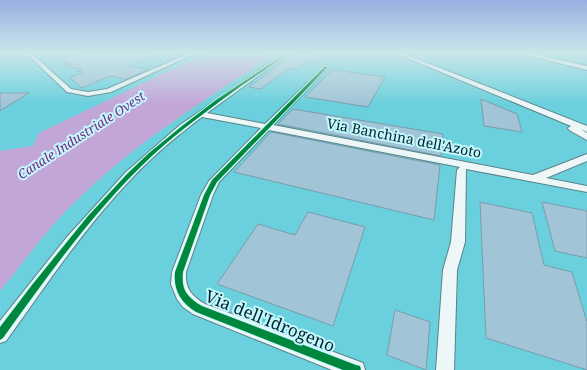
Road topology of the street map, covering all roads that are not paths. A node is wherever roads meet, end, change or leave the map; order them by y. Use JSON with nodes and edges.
{"nodes":[{"id":1,"x":48,"y":70,"type":"edge"},
{"id":2,"x":154,"y":70,"type":"edge"},
{"id":3,"x":262,"y":70,"type":"edge"},
{"id":4,"x":323,"y":70,"type":"edge"},
{"id":5,"x":437,"y":70,"type":"edge"},
{"id":6,"x":439,"y":70,"type":"edge"},
{"id":7,"x":440,"y":70,"type":"edge"},
{"id":8,"x":446,"y":73,"type":"junction"},
{"id":9,"x":201,"y":114,"type":"junction"},
{"id":10,"x":558,"y":118,"type":"junction"},
{"id":11,"x":267,"y":126,"type":"junction"},
{"id":12,"x":587,"y":129,"type":"edge"},
{"id":13,"x":587,"y":137,"type":"edge"},
{"id":14,"x":587,"y":157,"type":"edge"},
{"id":15,"x":462,"y":170,"type":"dead end"},
{"id":16,"x":536,"y":178,"type":"junction"},
{"id":17,"x":587,"y":189,"type":"edge"},
{"id":18,"x":0,"y":335,"type":"edge"},
{"id":19,"x":356,"y":370,"type":"edge"},
{"id":20,"x":445,"y":370,"type":"edge"}],
"edges":[{"from":1,"to":2,"type":"street"},
{"from":3,"to":9,"type":"street"},
{"from":4,"to":11,"type":"street","name":"Via dell'Idrogeno"},
{"from":5,"to":8,"type":"street"},
{"from":6,"to":8,"type":"street"},
{"from":7,"to":8,"type":"street"},
{"from":8,"to":10,"type":"street"},
{"from":9,"to":11,"type":"street","name":"Via Banchina dell'Azoto"},
{"from":9,"to":18,"type":"street"},
{"from":10,"to":12,"type":"street"},
{"from":10,"to":13,"type":"street"},
{"from":11,"to":16,"type":"street","name":"Via Banchina dell'Azoto"},
{"from":11,"to":19,"type":"street","name":"Via dell'Idrogeno"},
{"from":14,"to":16,"type":"street"},
{"from":15,"to":20,"type":"street"},
{"from":16,"to":17,"type":"street","name":"Via Banchina dell'Azoto"}]}
